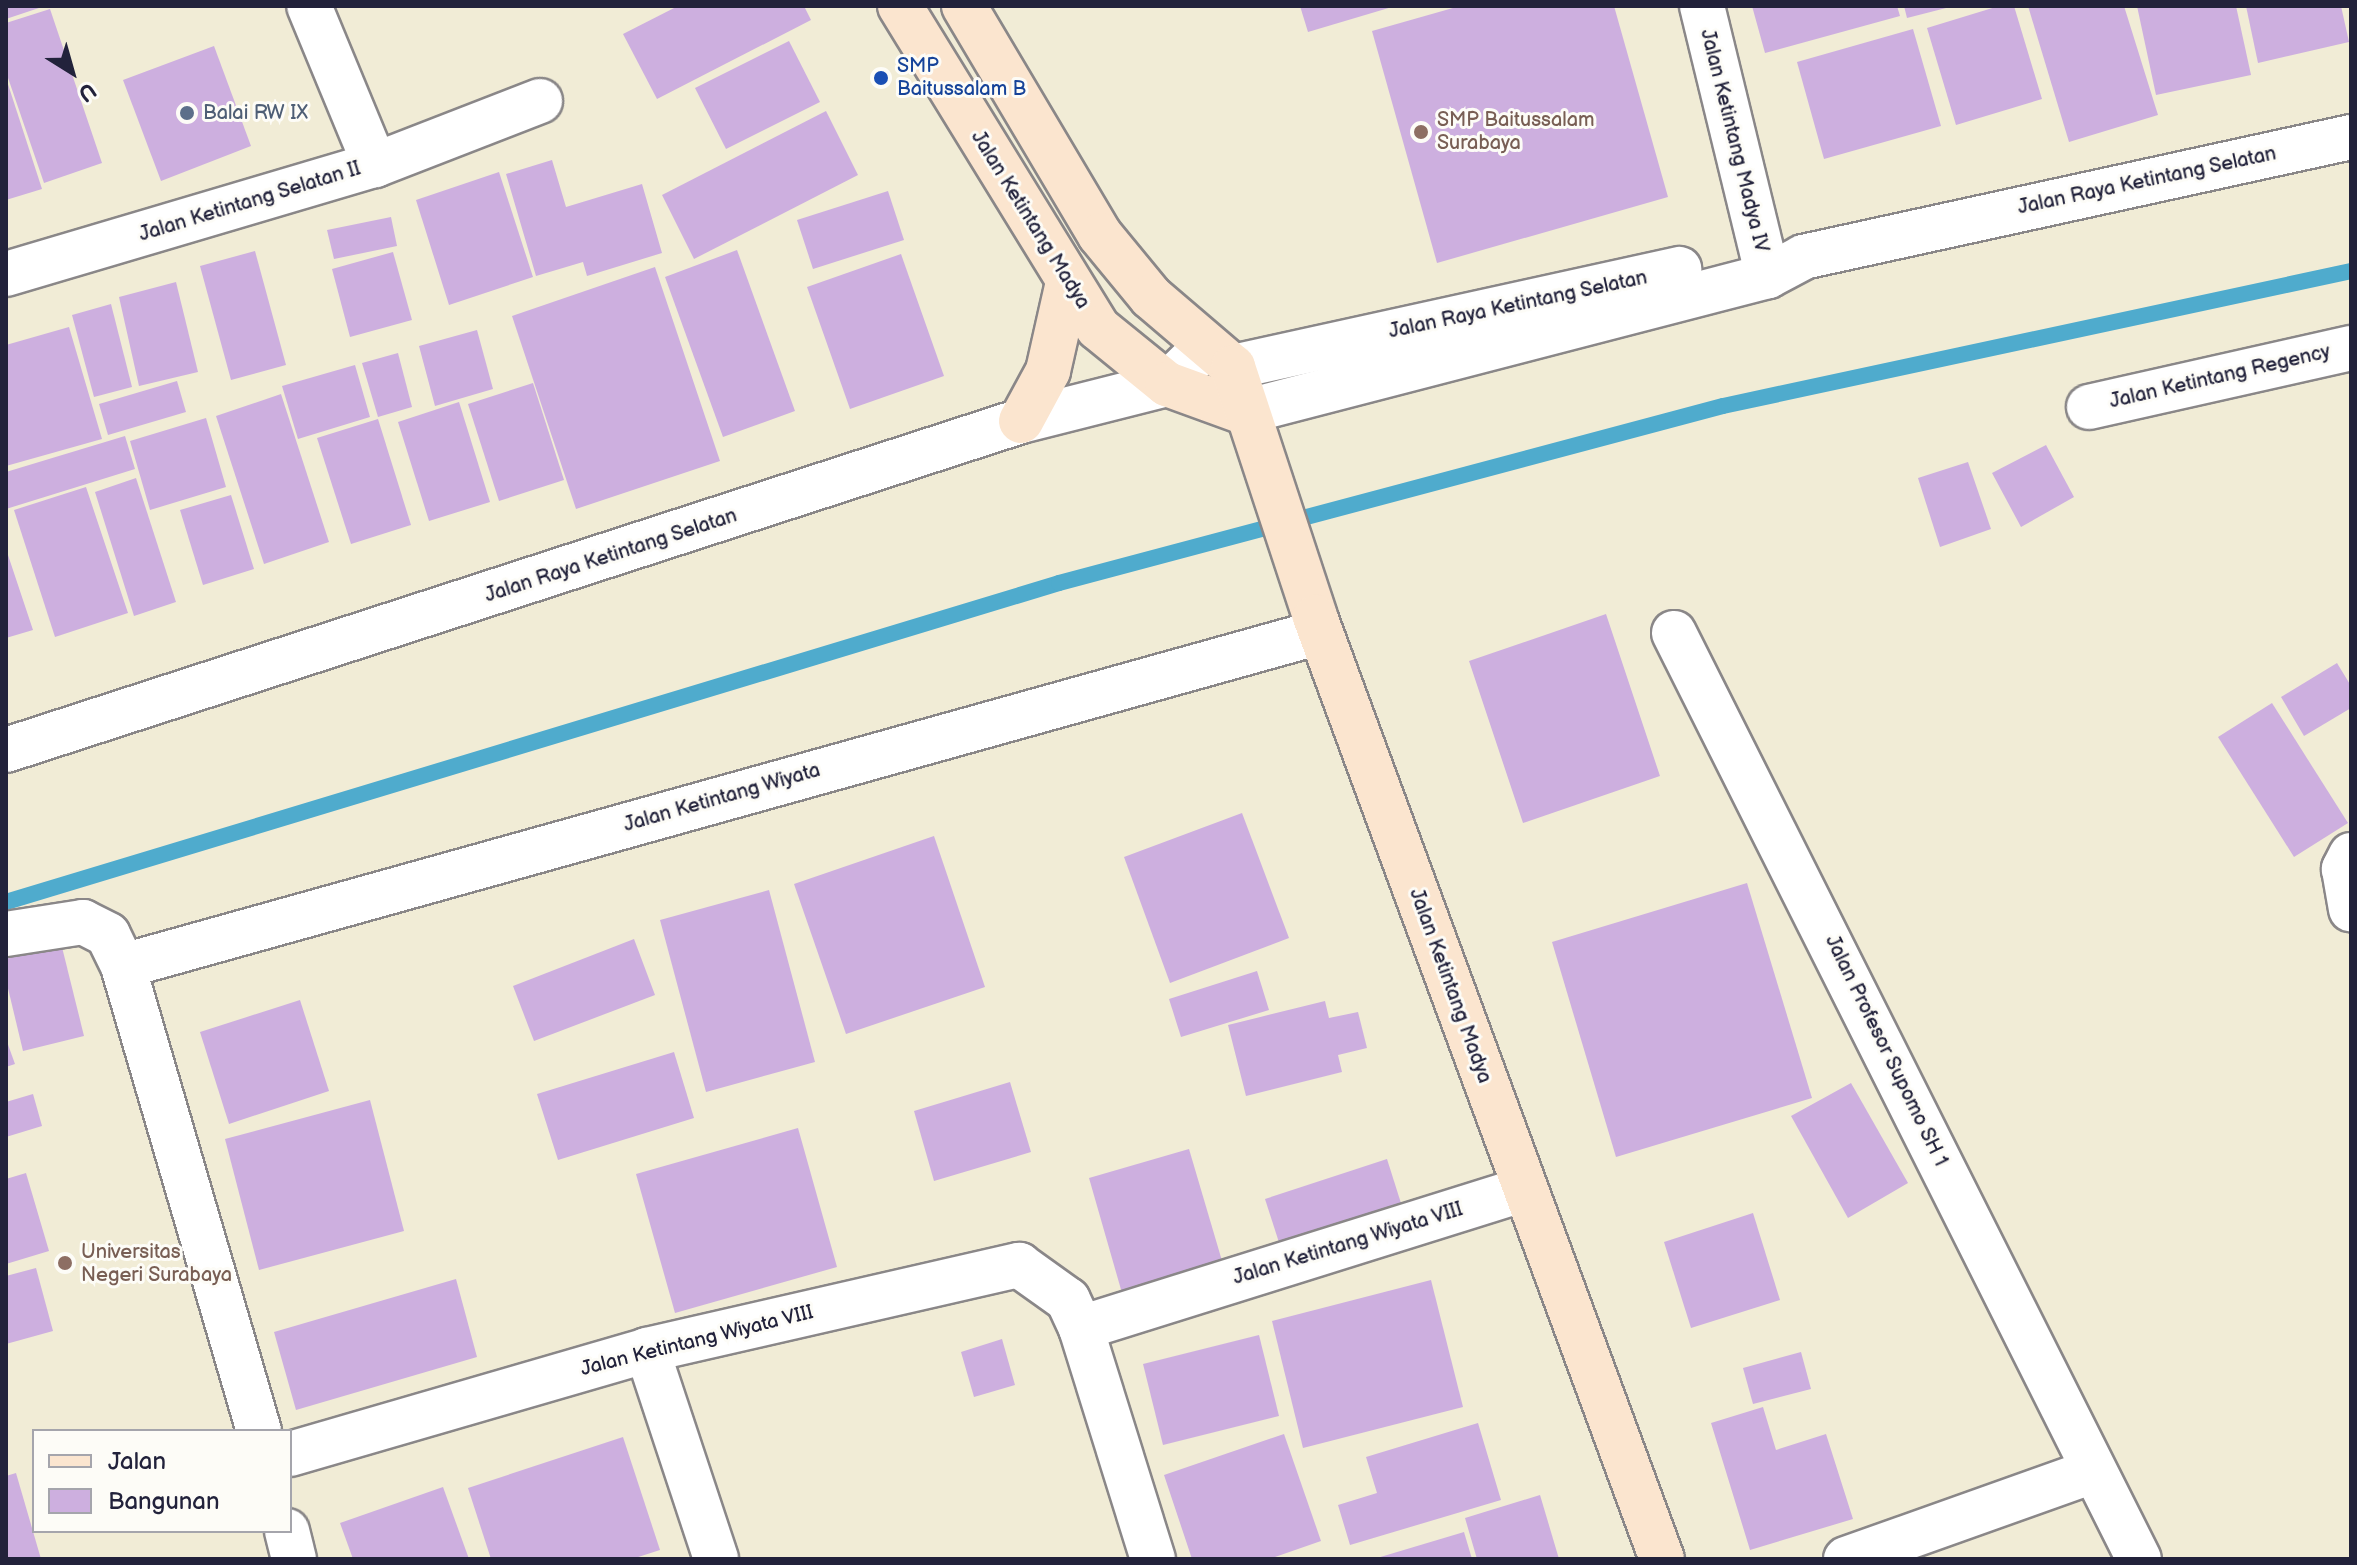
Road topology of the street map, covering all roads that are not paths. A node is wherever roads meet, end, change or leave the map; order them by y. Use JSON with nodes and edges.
{"nodes":[{"id":1,"x":309,"y":6,"type":"edge"},
{"id":2,"x":900,"y":6,"type":"edge"},
{"id":3,"x":964,"y":6,"type":"edge"},
{"id":4,"x":1702,"y":6,"type":"edge"},
{"id":5,"x":540,"y":101,"type":"dead end"},
{"id":6,"x":2351,"y":137,"type":"edge"},
{"id":7,"x":375,"y":165,"type":"junction"},
{"id":8,"x":1777,"y":261,"type":"junction"},
{"id":9,"x":6,"y":274,"type":"edge"},
{"id":10,"x":1067,"y":287,"type":"junction"},
{"id":11,"x":2351,"y":348,"type":"edge"},
{"id":12,"x":1219,"y":357,"type":"junction"},
{"id":13,"x":1167,"y":384,"type":"junction"},
{"id":14,"x":2089,"y":407,"type":"dead end"},
{"id":15,"x":1244,"y":412,"type":"junction"},
{"id":16,"x":1021,"y":421,"type":"junction"},
{"id":17,"x":1318,"y":624,"type":"junction"},
{"id":18,"x":1674,"y":633,"type":"dead end"},
{"id":19,"x":6,"y":750,"type":"edge"},
{"id":20,"x":2351,"y":855,"type":"edge"},
{"id":21,"x":2351,"y":909,"type":"edge"},
{"id":22,"x":6,"y":934,"type":"edge"},
{"id":23,"x":123,"y":966,"type":"junction"},
{"id":24,"x":1524,"y":1189,"type":"junction"},
{"id":25,"x":1081,"y":1328,"type":"junction"},
{"id":26,"x":647,"y":1350,"type":"junction"},
{"id":27,"x":258,"y":1429,"type":"edge"},
{"id":28,"x":292,"y":1453,"type":"edge"},
{"id":29,"x":2093,"y":1471,"type":"junction"},
{"id":30,"x":288,"y":1533,"type":"edge"},
{"id":31,"x":294,"y":1559,"type":"edge"},
{"id":32,"x":716,"y":1559,"type":"edge"},
{"id":33,"x":1153,"y":1559,"type":"edge"},
{"id":34,"x":1662,"y":1559,"type":"edge"},
{"id":35,"x":1846,"y":1559,"type":"edge"},
{"id":36,"x":2139,"y":1559,"type":"edge"}],
"edges":[{"from":1,"to":7,"type":"street","name":"Jalan Ketintang Selatan II"},
{"from":2,"to":10,"type":"street","name":"Jalan Ketintang Madya"},
{"from":3,"to":12,"type":"street"},
{"from":4,"to":8,"type":"street","name":"Jalan Ketintang Madya IV"},
{"from":5,"to":7,"type":"street"},
{"from":6,"to":8,"type":"street","name":"Jalan Raya Ketintang Selatan"},
{"from":7,"to":9,"type":"street","name":"Jalan Ketintang Selatan II"},
{"from":8,"to":12,"type":"street","name":"Jalan Raya Ketintang Selatan"},
{"from":8,"to":15,"type":"street","name":"Jalan Raya Ketintang Selatan"},
{"from":10,"to":13,"type":"street","name":"Jalan Ketintang Madya"},
{"from":10,"to":16,"type":"street"},
{"from":11,"to":14,"type":"street","name":"Jalan Ketintang Regency"},
{"from":12,"to":13,"type":"street"},
{"from":12,"to":15,"type":"street","name":"Jalan Ketintang Madya"},
{"from":13,"to":15,"type":"street","name":"Jalan Ketintang Madya"},
{"from":13,"to":16,"type":"street","name":"Jalan Raya Ketintang Selatan"},
{"from":15,"to":17,"type":"street","name":"Jalan Ketintang Madya"},
{"from":16,"to":19,"type":"street","name":"Jalan Raya Ketintang Selatan"},
{"from":17,"to":23,"type":"street","name":"Jalan Ketintang Wiyata"},
{"from":17,"to":24,"type":"street","name":"Jalan Ketintang Madya"},
{"from":18,"to":29,"type":"street","name":"Jalan Profesor Supomo SH 1"},
{"from":20,"to":21,"type":"street"},
{"from":22,"to":23,"type":"street"},
{"from":23,"to":27,"type":"street"},
{"from":24,"to":25,"type":"street","name":"Jalan Ketintang Wiyata VIII"},
{"from":24,"to":34,"type":"street","name":"Jalan Ketintang Madya"},
{"from":25,"to":26,"type":"street","name":"Jalan Ketintang Wiyata VIII"},
{"from":25,"to":33,"type":"street","name":"Jalan Ketintang Wiyata VIII"},
{"from":26,"to":28,"type":"street","name":"Jalan Ketintang Wiyata VIII"},
{"from":26,"to":32,"type":"street"},
{"from":29,"to":35,"type":"street"},
{"from":29,"to":36,"type":"street","name":"Jalan Profesor Supomo SH 1"},
{"from":30,"to":31,"type":"street"}]}
